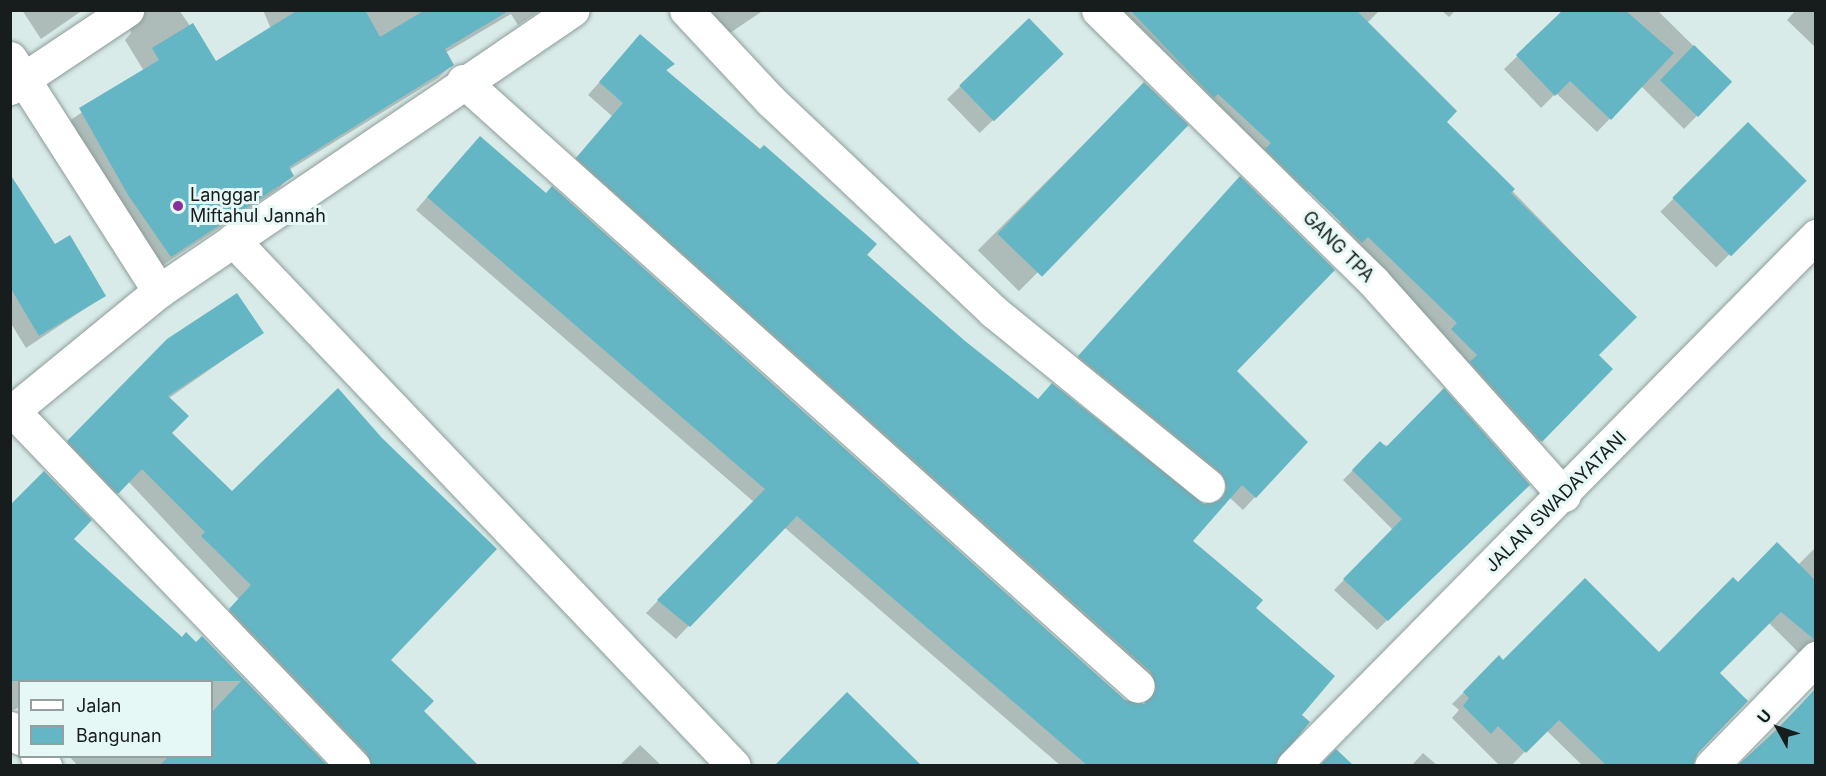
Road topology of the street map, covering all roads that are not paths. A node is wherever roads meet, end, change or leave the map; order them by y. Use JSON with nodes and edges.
{"nodes":[{"id":1,"x":127,"y":10,"type":"edge"},
{"id":2,"x":572,"y":10,"type":"edge"},
{"id":3,"x":686,"y":10,"type":"edge"},
{"id":4,"x":1098,"y":10,"type":"edge"},
{"id":5,"x":15,"y":75,"type":"edge"},
{"id":6,"x":463,"y":81,"type":"junction"},
{"id":7,"x":1815,"y":236,"type":"edge"},
{"id":8,"x":233,"y":240,"type":"junction"},
{"id":9,"x":159,"y":291,"type":"junction"},
{"id":10,"x":12,"y":412,"type":"edge"},
{"id":11,"x":1208,"y":486,"type":"dead end"},
{"id":12,"x":1564,"y":495,"type":"junction"},
{"id":13,"x":1815,"y":658,"type":"edge"},
{"id":14,"x":1138,"y":686,"type":"dead end"},
{"id":15,"x":353,"y":765,"type":"edge"},
{"id":16,"x":734,"y":765,"type":"edge"},
{"id":17,"x":1293,"y":765,"type":"edge"},
{"id":18,"x":1711,"y":765,"type":"edge"}],
"edges":[{"from":1,"to":5,"type":"street"},
{"from":2,"to":6,"type":"street"},
{"from":3,"to":11,"type":"street"},
{"from":4,"to":12,"type":"street","name":"GANG TPA"},
{"from":5,"to":9,"type":"street"},
{"from":6,"to":8,"type":"street"},
{"from":6,"to":14,"type":"street"},
{"from":7,"to":12,"type":"street","name":"JALAN SWADAYATANI"},
{"from":8,"to":9,"type":"street"},
{"from":8,"to":16,"type":"street"},
{"from":9,"to":10,"type":"street"},
{"from":10,"to":15,"type":"street"},
{"from":12,"to":17,"type":"street","name":"JALAN SWADAYATANI"},
{"from":13,"to":18,"type":"street"}]}
